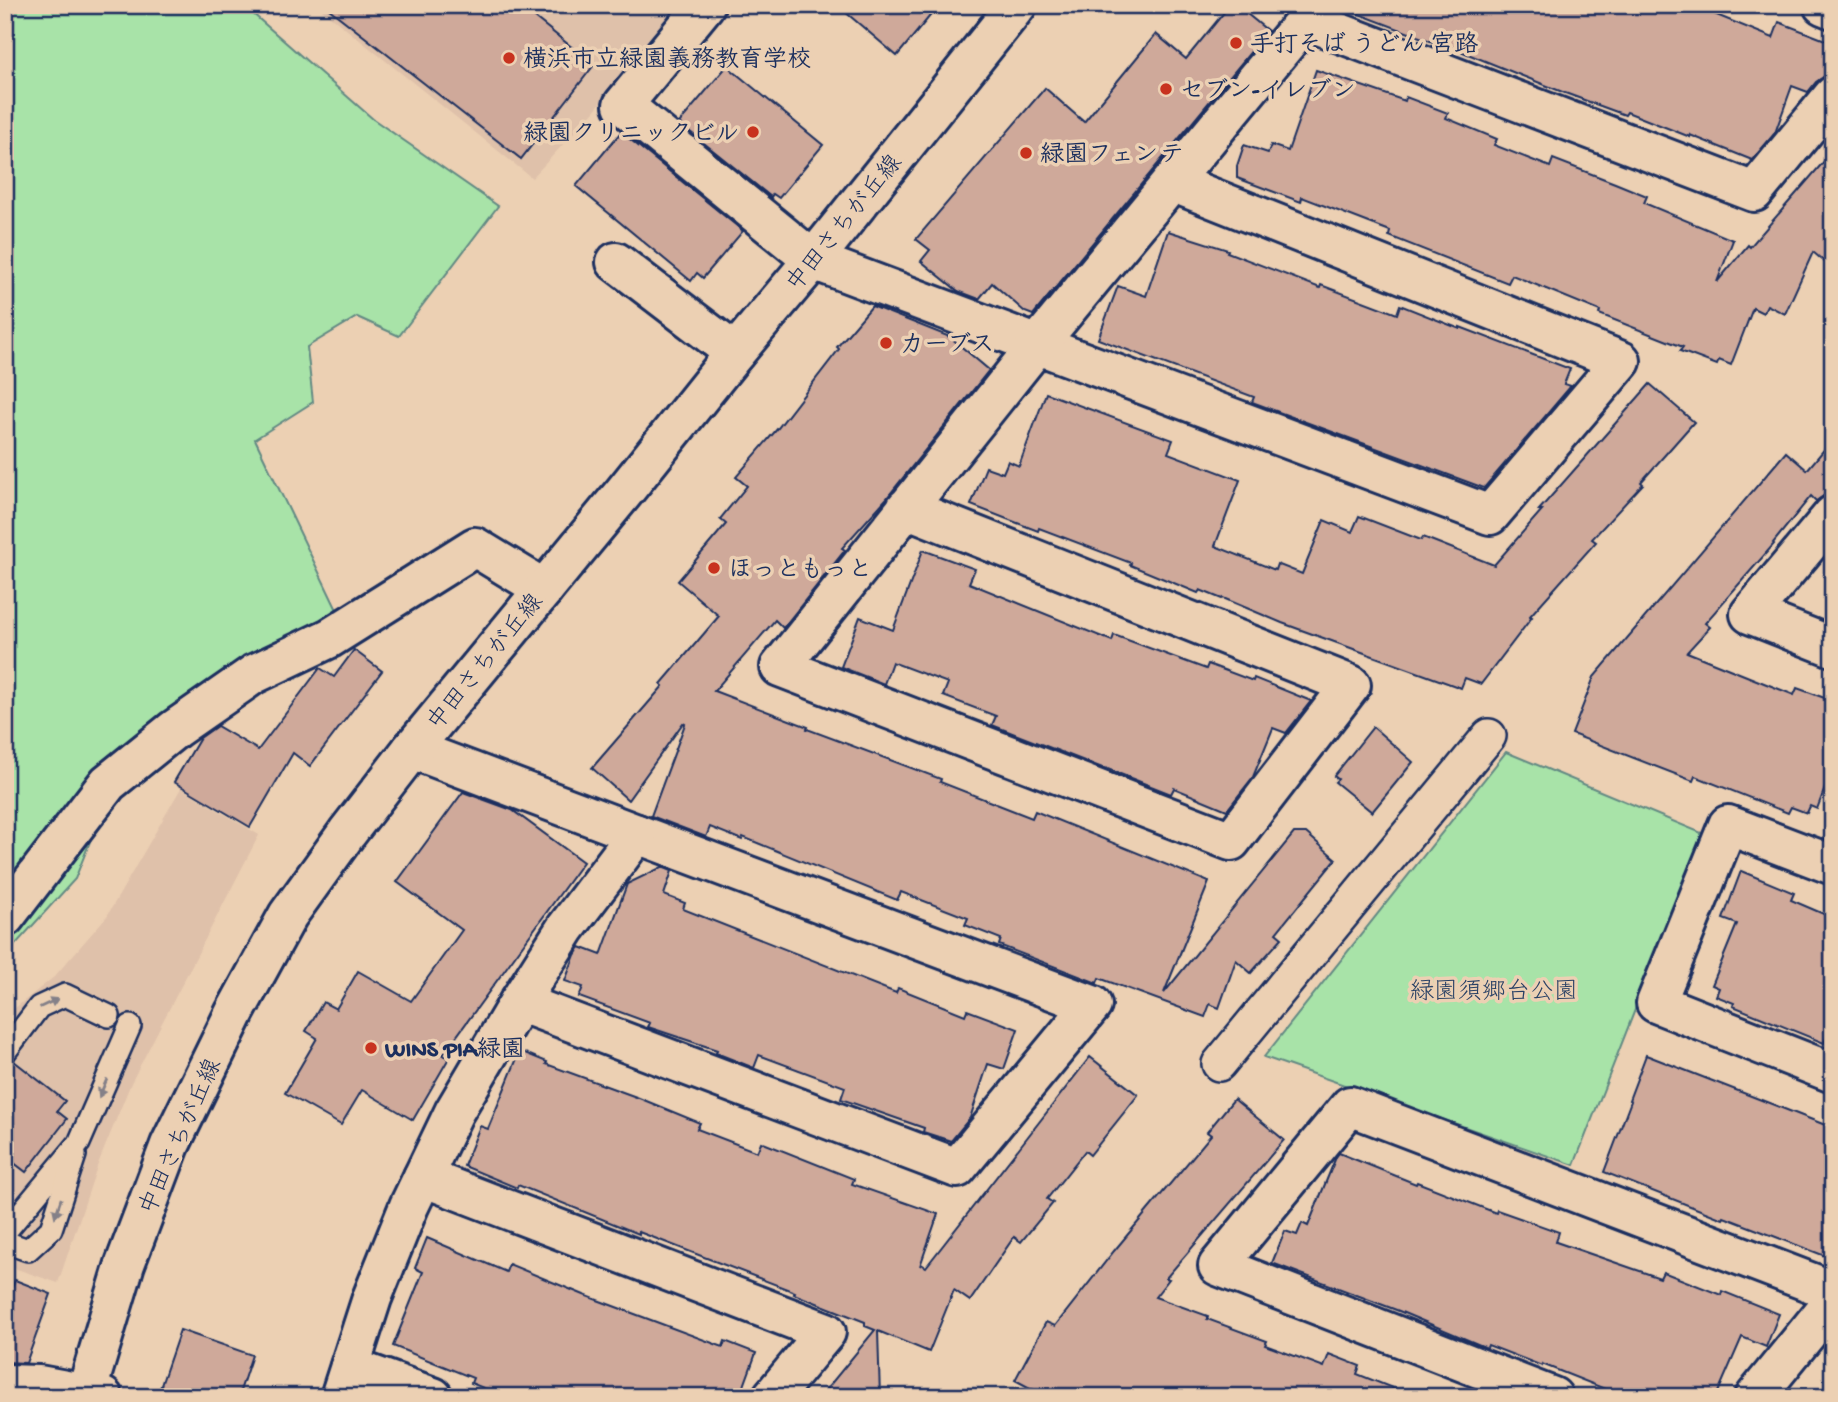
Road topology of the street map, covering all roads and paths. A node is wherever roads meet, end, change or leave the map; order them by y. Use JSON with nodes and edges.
{"nodes":[{"id":1,"x":705,"y":5,"type":"edge"},
{"id":2,"x":1017,"y":5,"type":"edge"},
{"id":3,"x":1822,"y":5,"type":"edge"},
{"id":4,"x":1833,"y":9,"type":"edge"},
{"id":5,"x":1312,"y":13,"type":"edge"},
{"id":6,"x":1833,"y":96,"type":"edge"},
{"id":7,"x":1172,"y":183,"type":"junction"},
{"id":8,"x":813,"y":260,"type":"junction"},
{"id":9,"x":616,"y":262,"type":"dead end"},
{"id":10,"x":1038,"y":344,"type":"junction"},
{"id":11,"x":735,"y":352,"type":"junction"},
{"id":12,"x":906,"y":508,"type":"junction"},
{"id":13,"x":1833,"y":515,"type":"edge"},
{"id":14,"x":544,"y":589,"type":"junction"},
{"id":15,"x":1833,"y":647,"type":"edge"},
{"id":16,"x":1489,"y":736,"type":"dead end"},
{"id":17,"x":412,"y":749,"type":"junction"},
{"id":18,"x":637,"y":834,"type":"junction"},
{"id":19,"x":1833,"y":865,"type":"edge"},
{"id":20,"x":5,"y":917,"type":"edge"},
{"id":21,"x":519,"y":1002,"type":"junction"},
{"id":22,"x":109,"y":1016,"type":"dead end"},
{"id":23,"x":131,"y":1026,"type":"dead end"},
{"id":24,"x":5,"y":1052,"type":"edge"},
{"id":25,"x":1219,"y":1064,"type":"dead end"},
{"id":26,"x":1833,"y":1073,"type":"edge"},
{"id":27,"x":79,"y":1143,"type":"junction"},
{"id":28,"x":423,"y":1177,"type":"junction"},
{"id":29,"x":5,"y":1232,"type":"edge"},
{"id":30,"x":5,"y":1242,"type":"edge"},
{"id":31,"x":1833,"y":1291,"type":"edge"},
{"id":32,"x":1833,"y":1301,"type":"edge"},
{"id":33,"x":345,"y":1382,"type":"edge"},
{"id":34,"x":5,"y":1384,"type":"edge"},
{"id":35,"x":91,"y":1396,"type":"edge"},
{"id":36,"x":433,"y":1397,"type":"edge"},
{"id":37,"x":772,"y":1397,"type":"edge"},
{"id":38,"x":1553,"y":1397,"type":"edge"},
{"id":39,"x":1755,"y":1397,"type":"edge"}],
"edges":[{"from":1,"to":8,"type":"street"},
{"from":2,"to":8,"type":"street","name":"中田さちが丘線"},
{"from":3,"to":4,"type":"street"},
{"from":5,"to":6,"type":"street"},
{"from":5,"to":7,"type":"street"},
{"from":7,"to":10,"type":"street"},
{"from":7,"to":10,"type":"street"},
{"from":8,"to":10,"type":"street"},
{"from":8,"to":11,"type":"street","name":"中田さちが丘線"},
{"from":9,"to":11,"type":"street"},
{"from":10,"to":12,"type":"street"},
{"from":11,"to":14,"type":"street","name":"中田さちが丘線"},
{"from":12,"to":12,"type":"street"},
{"from":13,"to":15,"type":"street"},
{"from":14,"to":17,"type":"street","name":"中田さちが丘線"},
{"from":14,"to":20,"type":"street"},
{"from":16,"to":25,"type":"street"},
{"from":17,"to":18,"type":"street"},
{"from":17,"to":35,"type":"street","name":"中田さちが丘線"},
{"from":18,"to":21,"type":"street"},
{"from":18,"to":21,"type":"street"},
{"from":19,"to":26,"type":"street"},
{"from":21,"to":28,"type":"street"},
{"from":24,"to":22,"type":"lane","one_way":true},
{"from":23,"to":27,"type":"lane","one_way":true},
{"from":27,"to":29,"type":"lane"},
{"from":27,"to":30,"type":"lane","one_way":true},
{"from":28,"to":33,"type":"street"},
{"from":28,"to":37,"type":"street"},
{"from":31,"to":38,"type":"street"},
{"from":32,"to":39,"type":"street"},
{"from":33,"to":36,"type":"street"},
{"from":34,"to":35,"type":"street"}]}
